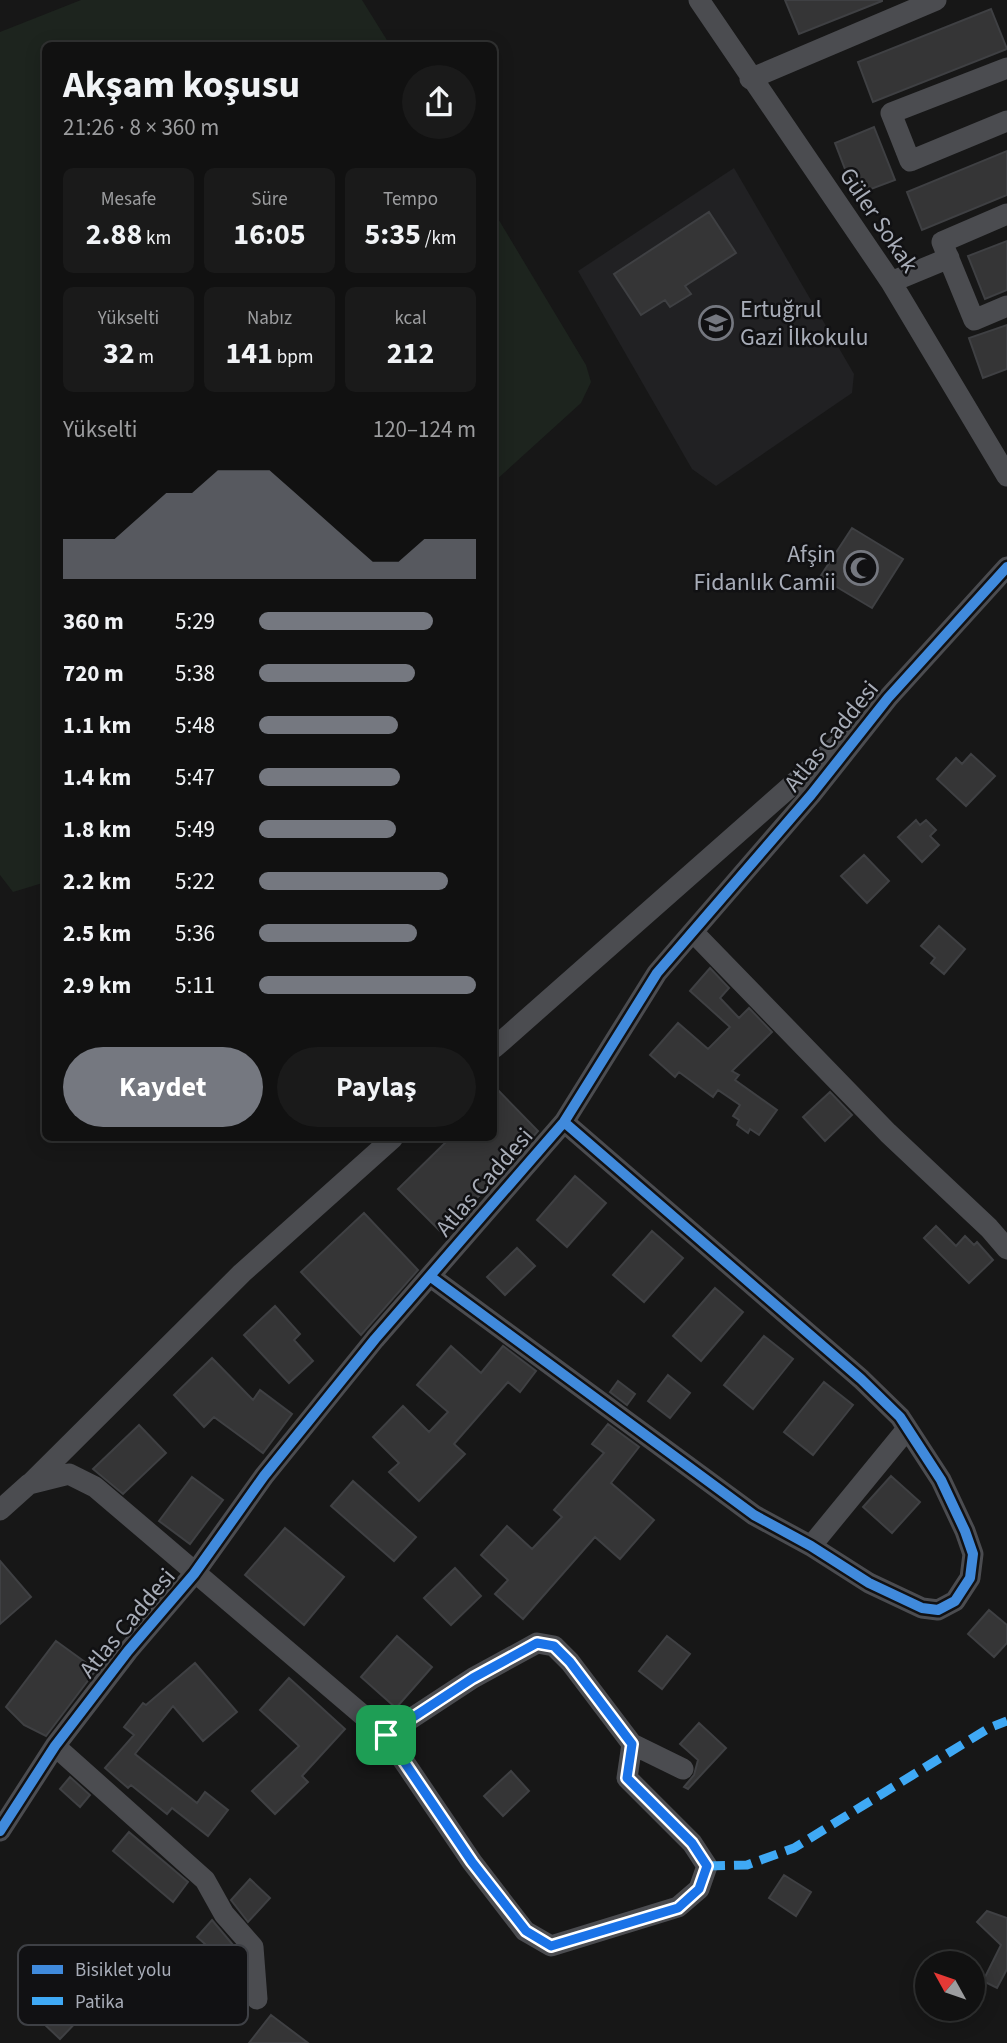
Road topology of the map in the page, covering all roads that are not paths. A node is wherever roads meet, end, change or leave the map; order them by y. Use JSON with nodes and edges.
{"nodes":[{"id":1,"x":699,"y":0,"type":"edge"},
{"id":2,"x":936,"y":0,"type":"edge"},
{"id":3,"x":1007,"y":68,"type":"edge"},
{"id":4,"x":750,"y":79,"type":"junction"},
{"id":5,"x":1007,"y":121,"type":"edge"},
{"id":6,"x":1007,"y":214,"type":"edge"},
{"id":7,"x":949,"y":258,"type":"junction"},
{"id":8,"x":891,"y":282,"type":"junction"},
{"id":9,"x":1007,"y":306,"type":"edge"},
{"id":10,"x":1007,"y":476,"type":"edge"},
{"id":11,"x":1007,"y":567,"type":"edge"},
{"id":12,"x":865,"y":728,"type":"junction"},
{"id":13,"x":693,"y":932,"type":"junction"},
{"id":14,"x":497,"y":1045,"type":"edge"},
{"id":15,"x":564,"y":1122,"type":"junction"},
{"id":16,"x":390,"y":1141,"type":"edge"},
{"id":17,"x":1007,"y":1249,"type":"edge"},
{"id":18,"x":431,"y":1277,"type":"junction"},
{"id":19,"x":907,"y":1429,"type":"junction"},
{"id":20,"x":29,"y":1484,"type":"junction"},
{"id":21,"x":0,"y":1510,"type":"edge"},
{"id":22,"x":811,"y":1546,"type":"junction"},
{"id":23,"x":194,"y":1574,"type":"junction"},
{"id":24,"x":386,"y":1735,"type":"junction"},
{"id":25,"x":632,"y":1744,"type":"junction"},
{"id":26,"x":55,"y":1746,"type":"junction"},
{"id":27,"x":683,"y":1769,"type":"dead end"},
{"id":28,"x":0,"y":1831,"type":"edge"},
{"id":29,"x":257,"y":1999,"type":"dead end"}],
"edges":[{"from":1,"to":4,"type":"street","name":"Güler Sokak"},
{"from":2,"to":4,"type":"street"},
{"from":3,"to":5,"type":"street"},
{"from":4,"to":8,"type":"street","name":"Güler Sokak"},
{"from":6,"to":7,"type":"street"},
{"from":7,"to":8,"type":"street"},
{"from":7,"to":9,"type":"street"},
{"from":8,"to":10,"type":"street","name":"Güler Sokak"},
{"from":11,"to":12,"type":"street","name":"Atlas Caddesi"},
{"from":12,"to":13,"type":"street","name":"Atlas Caddesi"},
{"from":12,"to":14,"type":"street"},
{"from":13,"to":15,"type":"street","name":"Atlas Caddesi"},
{"from":13,"to":17,"type":"street"},
{"from":15,"to":18,"type":"street","name":"Atlas Caddesi"},
{"from":15,"to":19,"type":"street"},
{"from":16,"to":20,"type":"street"},
{"from":18,"to":22,"type":"street"},
{"from":18,"to":23,"type":"street","name":"Atlas Caddesi"},
{"from":19,"to":22,"type":"street"},
{"from":19,"to":22,"type":"street"},
{"from":20,"to":21,"type":"street"},
{"from":20,"to":23,"type":"street"},
{"from":23,"to":24,"type":"street"},
{"from":23,"to":26,"type":"street","name":"Atlas Caddesi"},
{"from":24,"to":25,"type":"street"},
{"from":24,"to":25,"type":"street"},
{"from":25,"to":27,"type":"street"},
{"from":26,"to":28,"type":"street","name":"Atlas Caddesi"},
{"from":26,"to":29,"type":"street"}]}
